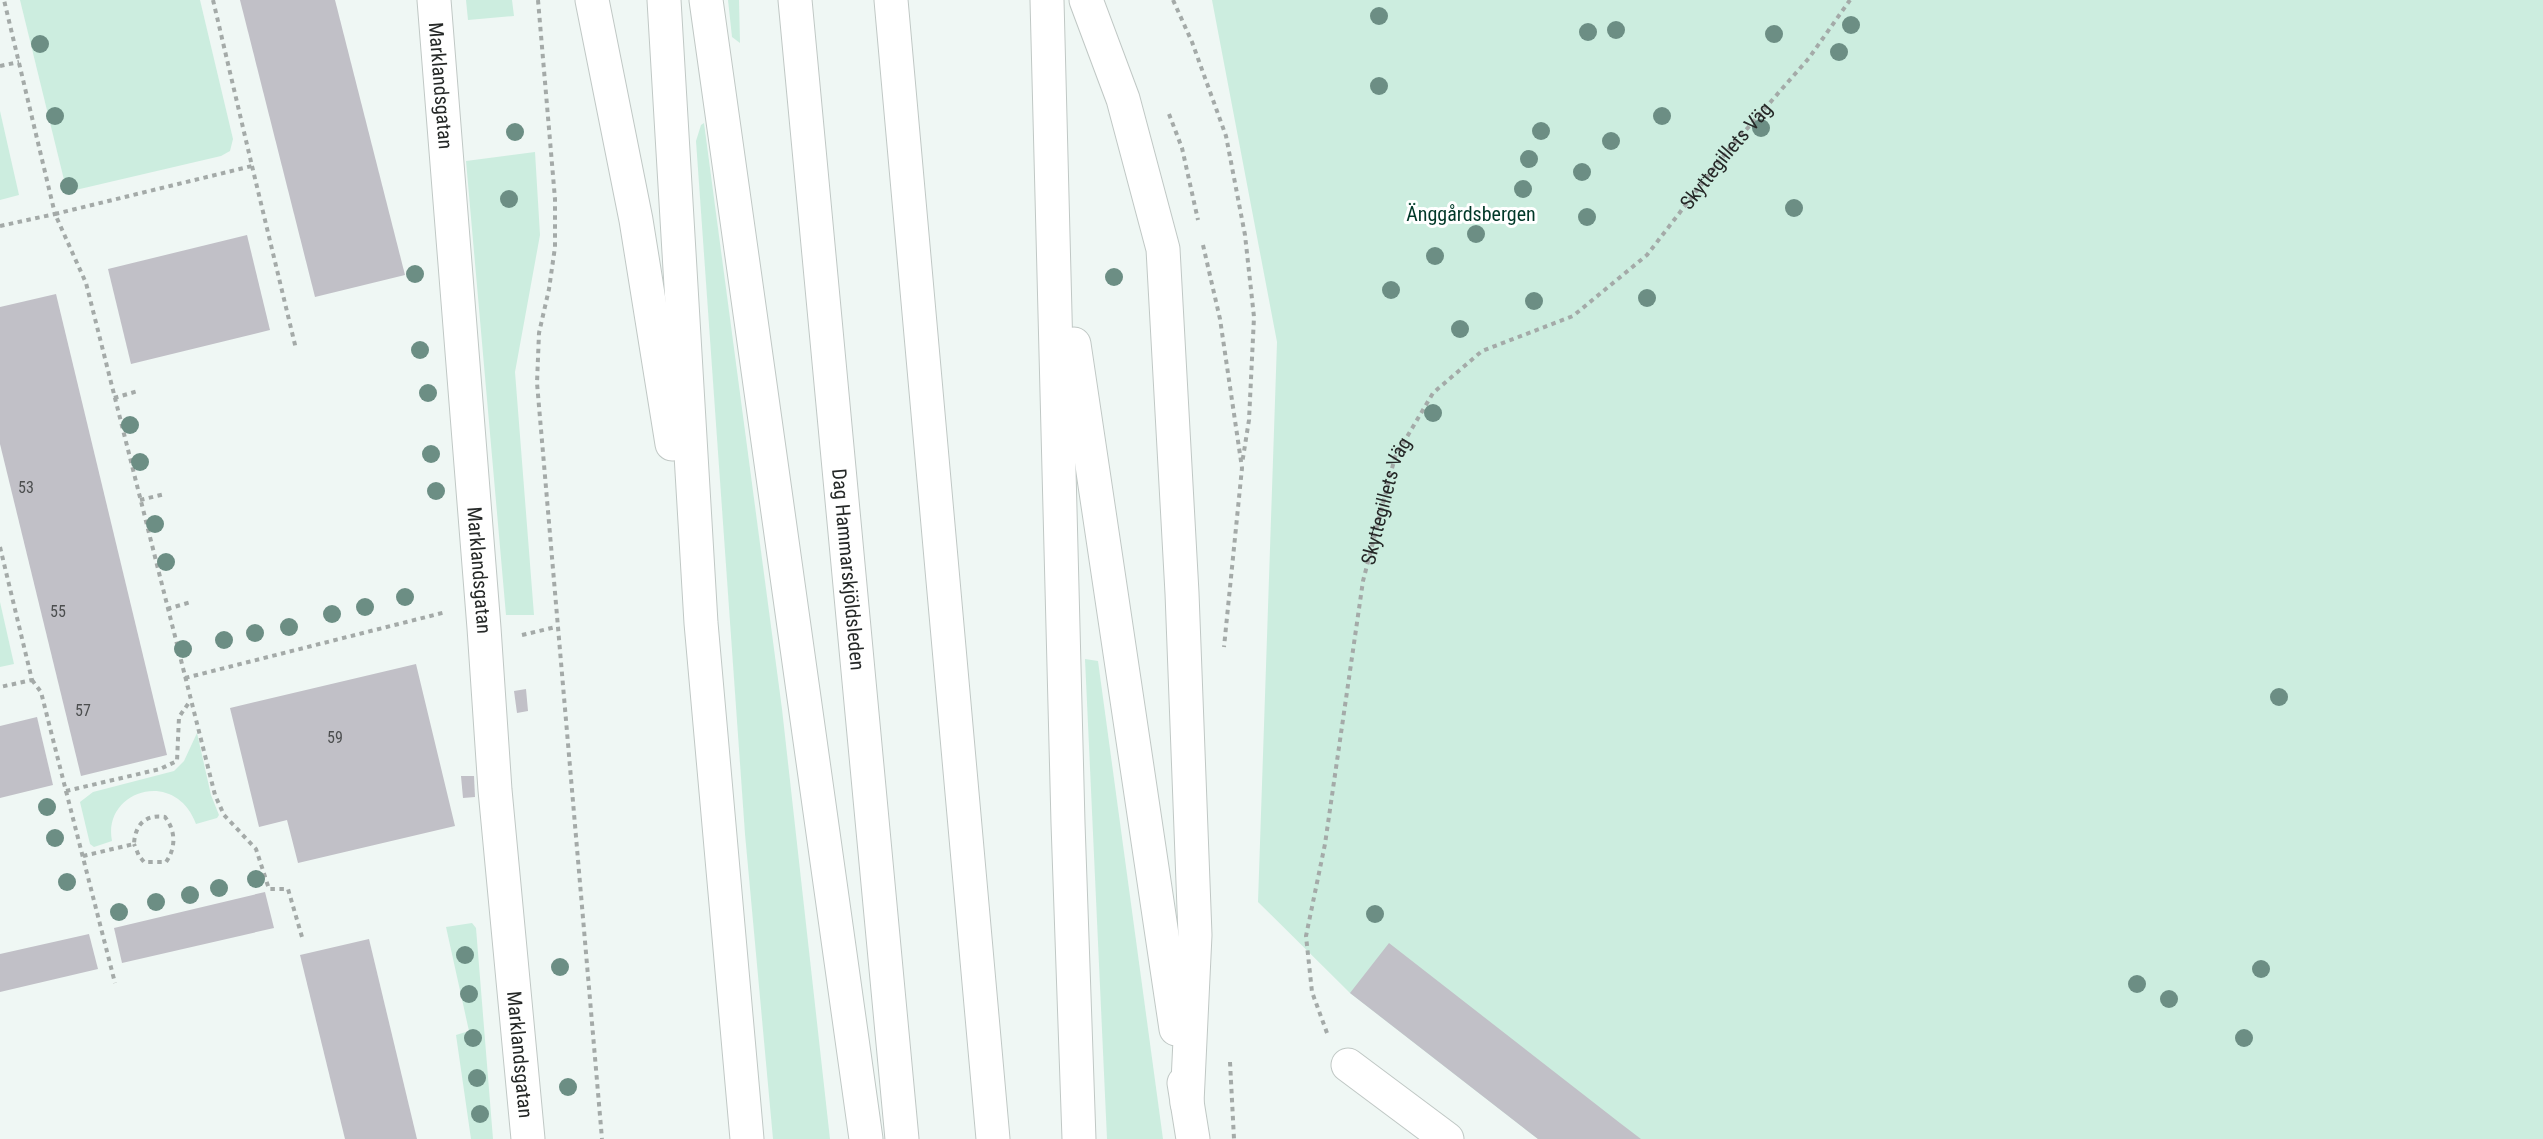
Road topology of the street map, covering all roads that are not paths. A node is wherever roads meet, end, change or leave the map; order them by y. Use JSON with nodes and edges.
{"nodes":[{"id":1,"x":434,"y":0,"type":"edge"},
{"id":2,"x":592,"y":0,"type":"edge"},
{"id":3,"x":664,"y":0,"type":"edge"},
{"id":4,"x":706,"y":0,"type":"edge"},
{"id":5,"x":795,"y":0,"type":"edge"},
{"id":6,"x":891,"y":0,"type":"edge"},
{"id":7,"x":1047,"y":0,"type":"edge"},
{"id":8,"x":1086,"y":0,"type":"edge"},
{"id":9,"x":1053,"y":203,"type":"junction"},
{"id":10,"x":701,"y":623,"type":"junction"},
{"id":11,"x":1348,"y":1065,"type":"road end"},
{"id":12,"x":1187,"y":1103,"type":"junction"},
{"id":13,"x":528,"y":1139,"type":"edge"},
{"id":14,"x":747,"y":1139,"type":"edge"},
{"id":15,"x":866,"y":1139,"type":"edge"},
{"id":16,"x":902,"y":1139,"type":"edge"},
{"id":17,"x":993,"y":1139,"type":"edge"},
{"id":18,"x":1079,"y":1139,"type":"edge"},
{"id":19,"x":1193,"y":1139,"type":"edge"},
{"id":20,"x":1447,"y":1139,"type":"edge"}],
"edges":[{"from":1,"to":13,"type":"main road","name":"Marklandsgatan"},
{"from":2,"to":10,"type":"main road"},
{"from":3,"to":10,"type":"main road"},
{"from":4,"to":15,"type":"main road"},
{"from":5,"to":16,"type":"main road","name":"Dag Hammarskjöldsleden"},
{"from":6,"to":17,"type":"main road"},
{"from":7,"to":9,"type":"main road"},
{"from":8,"to":12,"type":"main road"},
{"from":9,"to":12,"type":"main road"},
{"from":9,"to":18,"type":"main road"},
{"from":10,"to":14,"type":"main road"},
{"from":11,"to":20,"type":"main road"},
{"from":12,"to":19,"type":"main road"}]}
